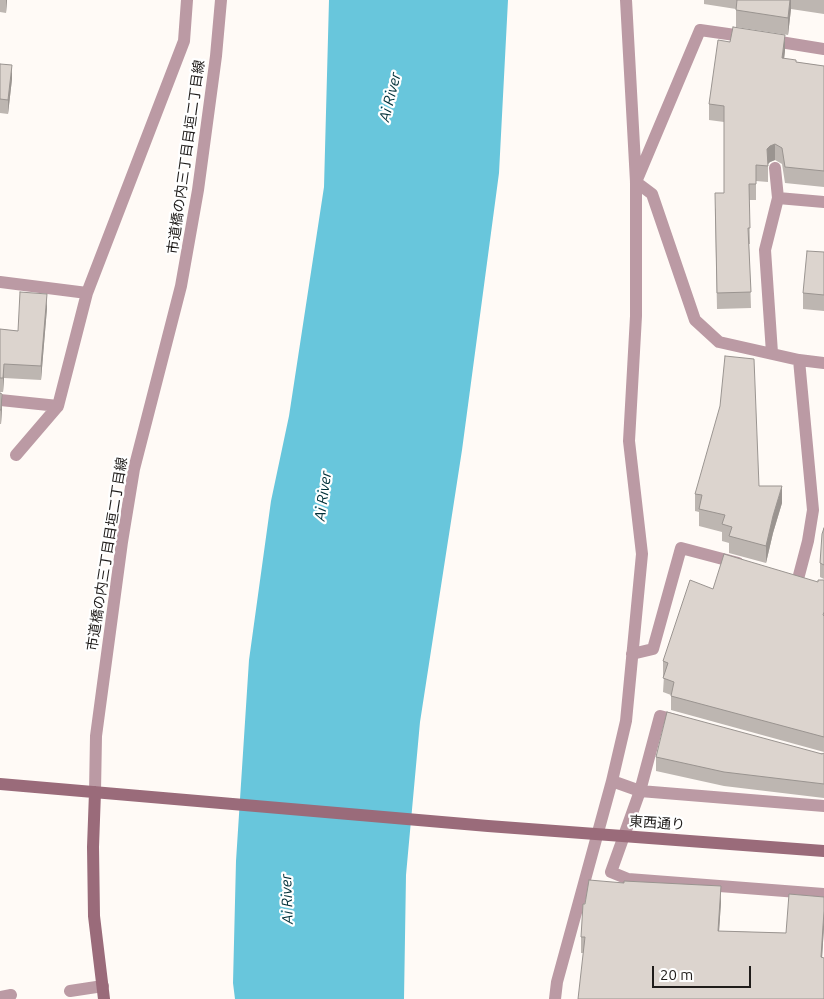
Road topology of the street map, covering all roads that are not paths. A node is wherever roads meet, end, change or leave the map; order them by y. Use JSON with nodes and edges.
{"nodes":[{"id":1,"x":187,"y":0,"type":"edge"},
{"id":2,"x":221,"y":0,"type":"edge"},
{"id":3,"x":626,"y":0,"type":"edge"},
{"id":4,"x":824,"y":49,"type":"edge"},
{"id":5,"x":775,"y":168,"type":"dead end"},
{"id":6,"x":636,"y":182,"type":"junction"},
{"id":7,"x":778,"y":198,"type":"junction"},
{"id":8,"x":824,"y":202,"type":"edge"},
{"id":9,"x":0,"y":282,"type":"edge"},
{"id":10,"x":87,"y":293,"type":"junction"},
{"id":11,"x":772,"y":353,"type":"junction"},
{"id":12,"x":799,"y":360,"type":"junction"},
{"id":13,"x":824,"y":363,"type":"edge"},
{"id":14,"x":0,"y":400,"type":"edge"},
{"id":15,"x":58,"y":406,"type":"junction"},
{"id":16,"x":16,"y":455,"type":"dead end"},
{"id":17,"x":753,"y":567,"type":"edge"},
{"id":18,"x":798,"y":579,"type":"edge"},
{"id":19,"x":632,"y":654,"type":"junction"},
{"id":20,"x":689,"y":724,"type":"edge"},
{"id":21,"x":612,"y":781,"type":"junction"},
{"id":22,"x":0,"y":784,"type":"edge"},
{"id":23,"x":640,"y":791,"type":"junction"},
{"id":24,"x":95,"y":792,"type":"junction"},
{"id":25,"x":824,"y":806,"type":"edge"},
{"id":26,"x":824,"y":851,"type":"edge"},
{"id":27,"x":824,"y":894,"type":"edge"},
{"id":28,"x":70,"y":991,"type":"dead end"},
{"id":29,"x":104,"y":992,"type":"edge"},
{"id":30,"x":555,"y":999,"type":"edge"}],
"edges":[{"from":1,"to":10,"type":"street"},
{"from":2,"to":24,"type":"street","name":"市道橋の内三丁目目垣二丁目線"},
{"from":3,"to":6,"type":"street"},
{"from":4,"to":6,"type":"street"},
{"from":5,"to":7,"type":"street"},
{"from":6,"to":11,"type":"street"},
{"from":6,"to":19,"type":"street"},
{"from":7,"to":8,"type":"street"},
{"from":7,"to":11,"type":"street"},
{"from":9,"to":10,"type":"street"},
{"from":10,"to":15,"type":"street"},
{"from":11,"to":12,"type":"street"},
{"from":12,"to":13,"type":"street"},
{"from":12,"to":18,"type":"street"},
{"from":14,"to":15,"type":"street"},
{"from":15,"to":16,"type":"street"},
{"from":17,"to":19,"type":"street"},
{"from":19,"to":21,"type":"street"},
{"from":20,"to":23,"type":"street"},
{"from":21,"to":23,"type":"street"},
{"from":21,"to":30,"type":"street"},
{"from":22,"to":24,"type":"street","name":"東西通り"},
{"from":23,"to":25,"type":"street"},
{"from":23,"to":27,"type":"street"},
{"from":24,"to":26,"type":"street","name":"東西通り"},
{"from":24,"to":29,"type":"street","name":"市道橋の内三丁目目垣二丁目線"},
{"from":28,"to":29,"type":"street"}]}
